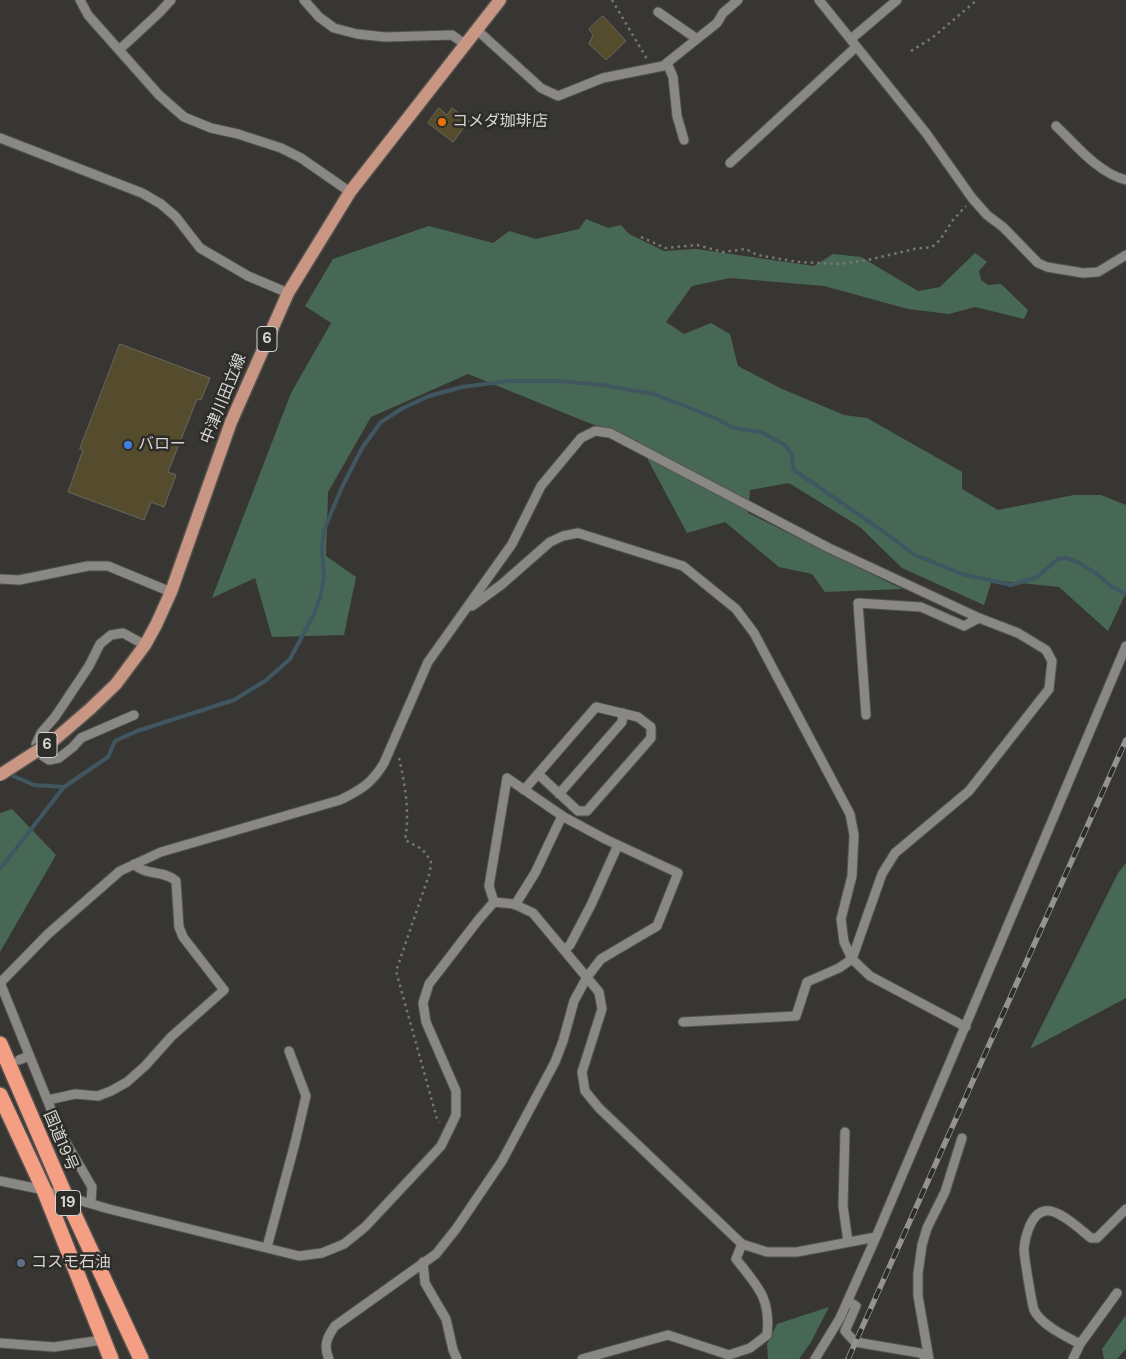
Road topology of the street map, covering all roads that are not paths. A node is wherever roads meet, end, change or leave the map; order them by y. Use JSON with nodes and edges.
{"nodes":[{"id":1,"x":80,"y":0,"type":"edge"},
{"id":2,"x":172,"y":0,"type":"edge"},
{"id":3,"x":304,"y":0,"type":"edge"},
{"id":4,"x":500,"y":0,"type":"edge"},
{"id":5,"x":738,"y":0,"type":"edge"},
{"id":6,"x":819,"y":0,"type":"edge"},
{"id":7,"x":897,"y":0,"type":"edge"},
{"id":8,"x":658,"y":12,"type":"dead end"},
{"id":9,"x":477,"y":30,"type":"junction"},
{"id":10,"x":698,"y":39,"type":"junction"},
{"id":11,"x":851,"y":39,"type":"junction"},
{"id":12,"x":466,"y":44,"type":"junction"},
{"id":13,"x":856,"y":47,"type":"junction"},
{"id":14,"x":119,"y":50,"type":"junction"},
{"id":15,"x":667,"y":63,"type":"junction"},
{"id":16,"x":1056,"y":126,"type":"dead end"},
{"id":17,"x":0,"y":138,"type":"edge"},
{"id":18,"x":684,"y":140,"type":"dead end"},
{"id":19,"x":730,"y":163,"type":"dead end"},
{"id":20,"x":1126,"y":180,"type":"edge"},
{"id":21,"x":350,"y":192,"type":"junction"},
{"id":22,"x":1126,"y":255,"type":"edge"},
{"id":23,"x":288,"y":292,"type":"junction"},
{"id":24,"x":0,"y":579,"type":"edge"},
{"id":25,"x":171,"y":592,"type":"junction"},
{"id":26,"x":466,"y":610,"type":"junction"},
{"id":27,"x":978,"y":618,"type":"junction"},
{"id":28,"x":145,"y":645,"type":"junction"},
{"id":29,"x":1126,"y":646,"type":"edge"},
{"id":30,"x":623,"y":713,"type":"junction"},
{"id":31,"x":134,"y":715,"type":"dead end"},
{"id":32,"x":866,"y":715,"type":"dead end"},
{"id":33,"x":538,"y":774,"type":"junction"},
{"id":34,"x":0,"y":775,"type":"edge"},
{"id":35,"x":524,"y":790,"type":"junction"},
{"id":36,"x":559,"y":794,"type":"junction"},
{"id":37,"x":562,"y":816,"type":"junction"},
{"id":38,"x":618,"y":845,"type":"junction"},
{"id":39,"x":134,"y":864,"type":"junction"},
{"id":40,"x":494,"y":902,"type":"junction"},
{"id":41,"x":515,"y":904,"type":"junction"},
{"id":42,"x":564,"y":950,"type":"junction"},
{"id":43,"x":852,"y":959,"type":"junction"},
{"id":44,"x":587,"y":977,"type":"junction"},
{"id":45,"x":683,"y":1022,"type":"dead end"},
{"id":46,"x":966,"y":1027,"type":"junction"},
{"id":47,"x":0,"y":1044,"type":"edge"},
{"id":48,"x":289,"y":1050,"type":"dead end"},
{"id":49,"x":29,"y":1056,"type":"junction"},
{"id":50,"x":19,"y":1060,"type":"dead end"},
{"id":51,"x":0,"y":1095,"type":"edge"},
{"id":52,"x":48,"y":1100,"type":"junction"},
{"id":53,"x":845,"y":1132,"type":"dead end"},
{"id":54,"x":962,"y":1138,"type":"dead end"},
{"id":55,"x":0,"y":1181,"type":"edge"},
{"id":56,"x":44,"y":1190,"type":"junction"},
{"id":57,"x":65,"y":1195,"type":"junction"},
{"id":58,"x":91,"y":1203,"type":"junction"},
{"id":59,"x":1126,"y":1209,"type":"edge"},
{"id":60,"x":876,"y":1237,"type":"junction"},
{"id":61,"x":848,"y":1242,"type":"junction"},
{"id":62,"x":742,"y":1244,"type":"junction"},
{"id":63,"x":267,"y":1247,"type":"junction"},
{"id":64,"x":424,"y":1262,"type":"junction"},
{"id":65,"x":1116,"y":1292,"type":"dead end"},
{"id":66,"x":848,"y":1301,"type":"junction"},
{"id":67,"x":102,"y":1340,"type":"junction"},
{"id":68,"x":0,"y":1343,"type":"edge"},
{"id":69,"x":1080,"y":1344,"type":"junction"},
{"id":70,"x":140,"y":1357,"type":"edge"},
{"id":71,"x":111,"y":1359,"type":"edge"},
{"id":72,"x":330,"y":1359,"type":"edge"},
{"id":73,"x":457,"y":1359,"type":"edge"},
{"id":74,"x":582,"y":1359,"type":"edge"},
{"id":75,"x":815,"y":1359,"type":"edge"},
{"id":76,"x":1073,"y":1359,"type":"edge"}],
"edges":[{"from":1,"to":14,"type":"street"},
{"from":2,"to":14,"type":"street"},
{"from":3,"to":12,"type":"street"},
{"from":4,"to":9,"type":"main road","name":"中津川田立線","number":"6"},
{"from":5,"to":10,"type":"street"},
{"from":6,"to":11,"type":"street"},
{"from":7,"to":11,"type":"street"},
{"from":8,"to":10,"type":"street"},
{"from":9,"to":12,"type":"main road","name":"中津川田立線","number":"6"},
{"from":9,"to":15,"type":"street"},
{"from":10,"to":15,"type":"street"},
{"from":11,"to":13,"type":"street"},
{"from":12,"to":21,"type":"main road","name":"中津川田立線","number":"6"},
{"from":13,"to":19,"type":"street"},
{"from":13,"to":22,"type":"street"},
{"from":14,"to":21,"type":"street"},
{"from":15,"to":18,"type":"street"},
{"from":16,"to":20,"type":"street"},
{"from":17,"to":23,"type":"street"},
{"from":21,"to":23,"type":"main road","name":"中津川田立線","number":"6"},
{"from":23,"to":25,"type":"main road","name":"中津川田立線","number":"6"},
{"from":24,"to":25,"type":"street"},
{"from":25,"to":28,"type":"main road","name":"中津川田立線","number":"6"},
{"from":26,"to":27,"type":"street"},
{"from":26,"to":39,"type":"street"},
{"from":26,"to":43,"type":"street"},
{"from":27,"to":32,"type":"street"},
{"from":27,"to":43,"type":"street"},
{"from":28,"to":31,"type":"street"},
{"from":28,"to":34,"type":"main road","name":"中津川田立線","number":"6","bridge":true},
{"from":29,"to":46,"type":"street"},
{"from":30,"to":33,"type":"street"},
{"from":30,"to":36,"type":"street"},
{"from":30,"to":36,"type":"street"},
{"from":33,"to":35,"type":"street"},
{"from":33,"to":36,"type":"street"},
{"from":35,"to":37,"type":"street"},
{"from":35,"to":40,"type":"street"},
{"from":37,"to":38,"type":"street"},
{"from":37,"to":41,"type":"street"},
{"from":38,"to":42,"type":"street"},
{"from":38,"to":44,"type":"street"},
{"from":39,"to":49,"type":"street"},
{"from":39,"to":52,"type":"street"},
{"from":40,"to":41,"type":"street"},
{"from":40,"to":63,"type":"street"},
{"from":41,"to":42,"type":"street"},
{"from":42,"to":44,"type":"street"},
{"from":43,"to":45,"type":"street"},
{"from":43,"to":46,"type":"street"},
{"from":44,"to":62,"type":"street"},
{"from":44,"to":64,"type":"street"},
{"from":46,"to":60,"type":"street"},
{"from":47,"to":57,"type":"highway","name":"国道19号","number":"19"},
{"from":48,"to":63,"type":"street"},
{"from":49,"to":50,"type":"street"},
{"from":49,"to":52,"type":"street"},
{"from":51,"to":56,"type":"highway","number":"19"},
{"from":52,"to":58,"type":"street"},
{"from":53,"to":61,"type":"street"},
{"from":54,"to":66,"type":"street"},
{"from":55,"to":56,"type":"street"},
{"from":56,"to":57,"type":"street"},
{"from":56,"to":67,"type":"highway","number":"19"},
{"from":57,"to":58,"type":"street"},
{"from":57,"to":70,"type":"highway","name":"国道19号","number":"19"},
{"from":58,"to":63,"type":"street"},
{"from":59,"to":69,"type":"street"},
{"from":60,"to":61,"type":"street"},
{"from":60,"to":66,"type":"street"},
{"from":61,"to":62,"type":"street"},
{"from":62,"to":74,"type":"street"},
{"from":64,"to":72,"type":"street"},
{"from":64,"to":73,"type":"street"},
{"from":65,"to":69,"type":"street"},
{"from":66,"to":75,"type":"street"},
{"from":67,"to":68,"type":"street"},
{"from":67,"to":71,"type":"highway","number":"19"},
{"from":69,"to":76,"type":"street"}]}
